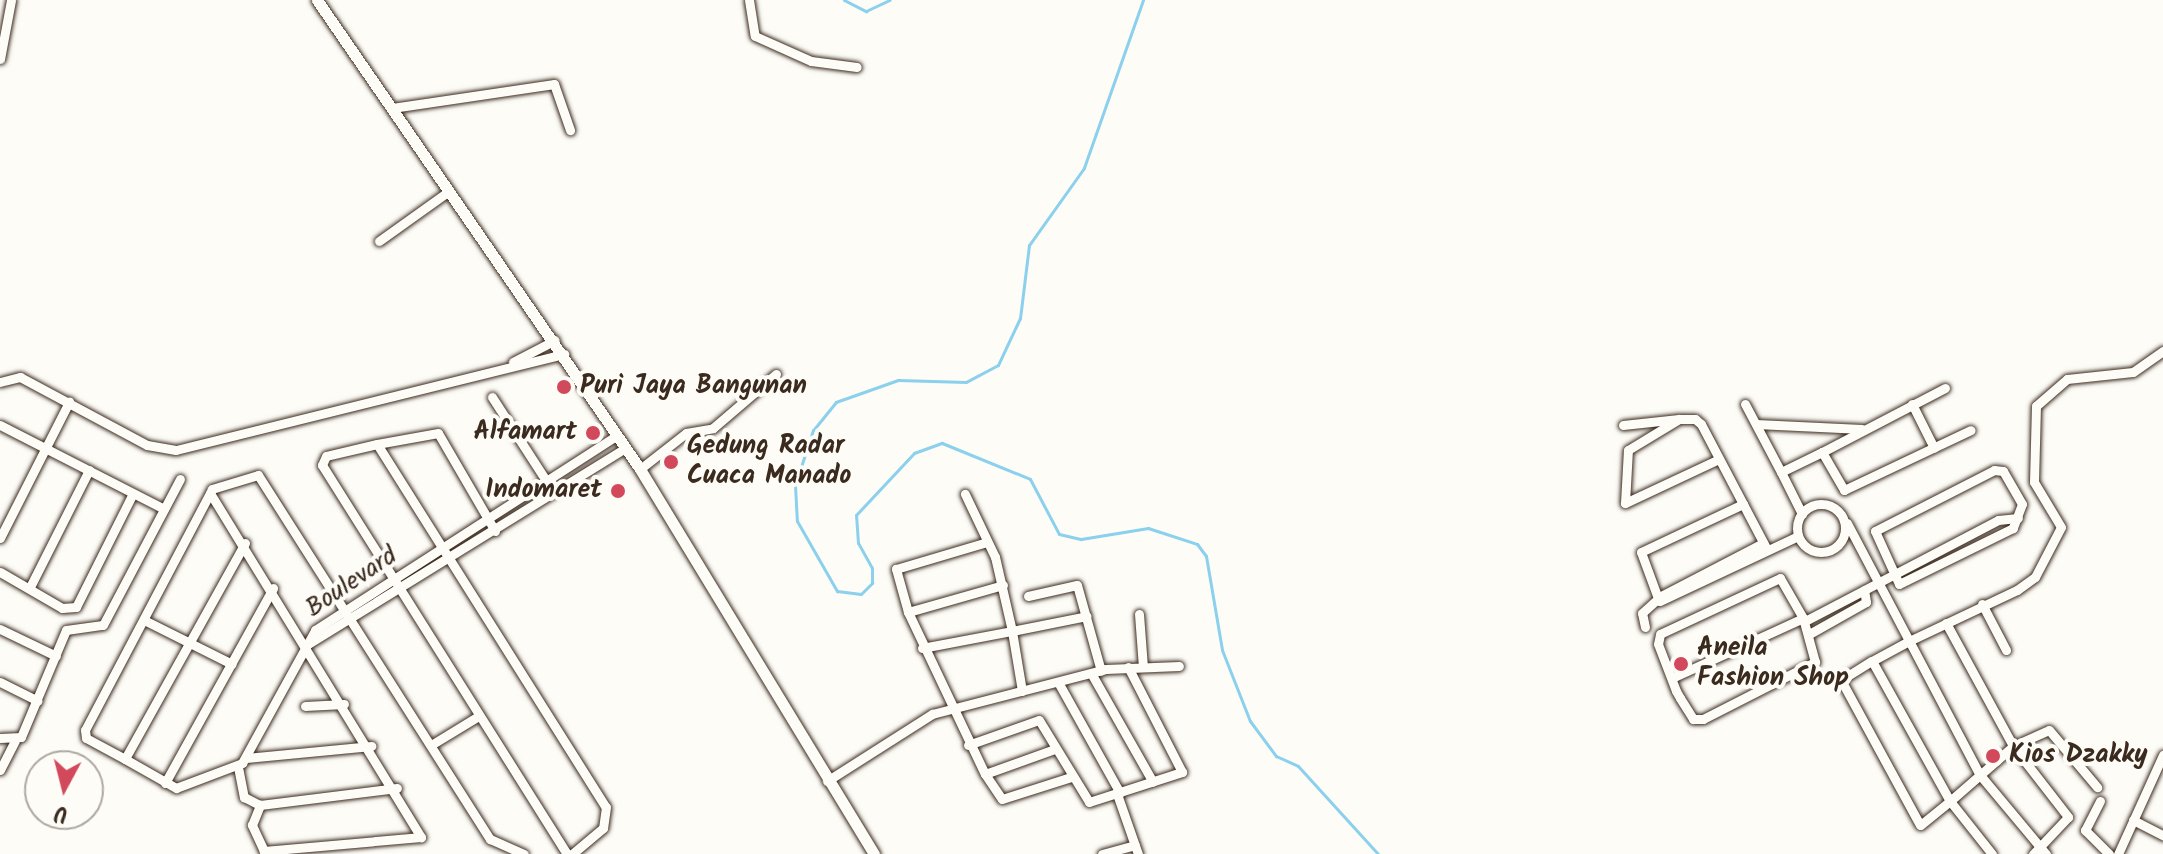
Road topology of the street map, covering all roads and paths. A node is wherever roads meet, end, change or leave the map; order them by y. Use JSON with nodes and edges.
{"nodes":[{"id":1,"x":11,"y":0,"type":"edge"},
{"id":2,"x":317,"y":0,"type":"edge"},
{"id":3,"x":749,"y":0,"type":"edge"},
{"id":4,"x":0,"y":59,"type":"edge"},
{"id":5,"x":857,"y":67,"type":"dead end"},
{"id":6,"x":392,"y":108,"type":"junction"},
{"id":7,"x":570,"y":130,"type":"dead end"},
{"id":8,"x":449,"y":191,"type":"junction"},
{"id":9,"x":379,"y":241,"type":"dead end"},
{"id":10,"x":555,"y":340,"type":"junction"},
{"id":11,"x":2163,"y":351,"type":"edge"},
{"id":12,"x":564,"y":354,"type":"junction"},
{"id":13,"x":500,"y":370,"type":"junction"},
{"id":14,"x":776,"y":374,"type":"dead end"},
{"id":15,"x":0,"y":382,"type":"edge"},
{"id":16,"x":1945,"y":388,"type":"dead end"},
{"id":17,"x":492,"y":397,"type":"dead end"},
{"id":18,"x":69,"y":402,"type":"junction"},
{"id":19,"x":1745,"y":404,"type":"dead end"},
{"id":20,"x":1912,"y":404,"type":"junction"},
{"id":21,"x":1679,"y":419,"type":"junction"},
{"id":22,"x":1756,"y":424,"type":"junction"},
{"id":23,"x":1623,"y":425,"type":"dead end"},
{"id":24,"x":0,"y":427,"type":"edge"},
{"id":25,"x":1866,"y":429,"type":"junction"},
{"id":26,"x":1971,"y":430,"type":"dead end"},
{"id":27,"x":616,"y":436,"type":"junction"},
{"id":28,"x":377,"y":444,"type":"junction"},
{"id":29,"x":46,"y":448,"type":"junction"},
{"id":30,"x":625,"y":448,"type":"junction"},
{"id":31,"x":1934,"y":448,"type":"junction"},
{"id":32,"x":1822,"y":452,"type":"junction"},
{"id":33,"x":1719,"y":459,"type":"junction"},
{"id":34,"x":640,"y":469,"type":"junction"},
{"id":35,"x":89,"y":470,"type":"junction"},
{"id":36,"x":1781,"y":472,"type":"junction"},
{"id":37,"x":180,"y":479,"type":"dead end"},
{"id":38,"x":546,"y":481,"type":"junction"},
{"id":39,"x":553,"y":492,"type":"junction"},
{"id":40,"x":133,"y":493,"type":"junction"},
{"id":41,"x":210,"y":493,"type":"junction"},
{"id":42,"x":965,"y":494,"type":"dead end"},
{"id":43,"x":1743,"y":504,"type":"junction"},
{"id":44,"x":164,"y":509,"type":"junction"},
{"id":45,"x":1802,"y":514,"type":"junction"},
{"id":46,"x":489,"y":519,"type":"junction"},
{"id":47,"x":1847,"y":523,"type":"junction"},
{"id":48,"x":495,"y":531,"type":"junction"},
{"id":49,"x":1796,"y":537,"type":"junction"},
{"id":50,"x":0,"y":538,"type":"edge"},
{"id":51,"x":987,"y":542,"type":"junction"},
{"id":52,"x":245,"y":543,"type":"junction"},
{"id":53,"x":1764,"y":546,"type":"junction"},
{"id":54,"x":442,"y":549,"type":"junction"},
{"id":55,"x":449,"y":560,"type":"junction"},
{"id":56,"x":0,"y":572,"type":"edge"},
{"id":57,"x":1894,"y":574,"type":"junction"},
{"id":58,"x":1878,"y":582,"type":"junction"},
{"id":59,"x":395,"y":585,"type":"junction"},
{"id":60,"x":1003,"y":585,"type":"junction"},
{"id":61,"x":30,"y":587,"type":"junction"},
{"id":62,"x":273,"y":588,"type":"junction"},
{"id":63,"x":1864,"y":590,"type":"junction"},
{"id":64,"x":1028,"y":596,"type":"dead end"},
{"id":65,"x":1658,"y":600,"type":"junction"},
{"id":66,"x":1982,"y":604,"type":"junction"},
{"id":67,"x":77,"y":607,"type":"junction"},
{"id":68,"x":908,"y":612,"type":"junction"},
{"id":69,"x":351,"y":614,"type":"junction"},
{"id":70,"x":1139,"y":614,"type":"dead end"},
{"id":71,"x":1087,"y":616,"type":"junction"},
{"id":72,"x":144,"y":620,"type":"junction"},
{"id":73,"x":1804,"y":620,"type":"junction"},
{"id":74,"x":78,"y":623,"type":"junction"},
{"id":75,"x":1946,"y":623,"type":"junction"},
{"id":76,"x":1645,"y":627,"type":"dead end"},
{"id":77,"x":0,"y":629,"type":"edge"},
{"id":78,"x":1012,"y":631,"type":"junction"},
{"id":79,"x":1811,"y":633,"type":"junction"},
{"id":80,"x":1909,"y":641,"type":"junction"},
{"id":81,"x":190,"y":643,"type":"junction"},
{"id":82,"x":308,"y":644,"type":"junction"},
{"id":83,"x":922,"y":648,"type":"junction"},
{"id":84,"x":2006,"y":650,"type":"dead end"},
{"id":85,"x":56,"y":656,"type":"junction"},
{"id":86,"x":1872,"y":661,"type":"junction"},
{"id":87,"x":232,"y":664,"type":"junction"},
{"id":88,"x":1179,"y":666,"type":"dead end"},
{"id":89,"x":1128,"y":667,"type":"junction"},
{"id":90,"x":1143,"y":667,"type":"junction"},
{"id":91,"x":1096,"y":672,"type":"junction"},
{"id":92,"x":1672,"y":678,"type":"junction"},
{"id":93,"x":0,"y":682,"type":"edge"},
{"id":94,"x":1058,"y":682,"type":"junction"},
{"id":95,"x":1022,"y":691,"type":"junction"},
{"id":96,"x":38,"y":701,"type":"junction"},
{"id":97,"x":344,"y":704,"type":"junction"},
{"id":98,"x":305,"y":706,"type":"dead end"},
{"id":99,"x":949,"y":709,"type":"junction"},
{"id":100,"x":477,"y":717,"type":"junction"},
{"id":101,"x":0,"y":738,"type":"edge"},
{"id":102,"x":15,"y":741,"type":"junction"},
{"id":103,"x":431,"y":745,"type":"junction"},
{"id":104,"x":968,"y":745,"type":"junction"},
{"id":105,"x":371,"y":746,"type":"junction"},
{"id":106,"x":2013,"y":746,"type":"junction"},
{"id":107,"x":1055,"y":749,"type":"junction"},
{"id":108,"x":2163,"y":755,"type":"edge"},
{"id":109,"x":246,"y":758,"type":"junction"},
{"id":110,"x":125,"y":759,"type":"junction"},
{"id":111,"x":238,"y":767,"type":"junction"},
{"id":112,"x":0,"y":770,"type":"edge"},
{"id":113,"x":985,"y":774,"type":"junction"},
{"id":114,"x":1980,"y":775,"type":"junction"},
{"id":115,"x":1071,"y":777,"type":"junction"},
{"id":116,"x":827,"y":781,"type":"junction"},
{"id":117,"x":1153,"y":782,"type":"junction"},
{"id":118,"x":165,"y":783,"type":"junction"},
{"id":119,"x":2097,"y":787,"type":"dead end"},
{"id":120,"x":397,"y":788,"type":"junction"},
{"id":121,"x":1118,"y":794,"type":"junction"},
{"id":122,"x":1950,"y":801,"type":"junction"},
{"id":123,"x":2100,"y":801,"type":"dead end"},
{"id":124,"x":260,"y":805,"type":"junction"},
{"id":125,"x":2133,"y":820,"type":"junction"},
{"id":126,"x":2163,"y":835,"type":"edge"},
{"id":127,"x":1136,"y":850,"type":"edge"},
{"id":128,"x":2040,"y":852,"type":"edge"},
{"id":129,"x":524,"y":854,"type":"edge"},
{"id":130,"x":569,"y":854,"type":"edge"},
{"id":131,"x":874,"y":854,"type":"edge"},
{"id":132,"x":1102,"y":854,"type":"edge"},
{"id":133,"x":1992,"y":854,"type":"edge"},
{"id":134,"x":2109,"y":854,"type":"edge"},
{"id":135,"x":2118,"y":854,"type":"edge"}],
"edges":[{"from":1,"to":4,"type":"street"},
{"from":2,"to":6,"type":"street"},
{"from":3,"to":5,"type":"street"},
{"from":6,"to":7,"type":"street"},
{"from":6,"to":8,"type":"street"},
{"from":8,"to":9,"type":"street"},
{"from":8,"to":10,"type":"street"},
{"from":10,"to":12,"type":"street"},
{"from":10,"to":13,"type":"street"},
{"from":11,"to":66,"type":"street"},
{"from":12,"to":13,"type":"street"},
{"from":12,"to":27,"type":"street"},
{"from":13,"to":18,"type":"street"},
{"from":14,"to":34,"type":"street"},
{"from":15,"to":18,"type":"street"},
{"from":16,"to":20,"type":"street"},
{"from":17,"to":38,"type":"street"},
{"from":18,"to":29,"type":"street"},
{"from":19,"to":22,"type":"street"},
{"from":20,"to":25,"type":"street"},
{"from":20,"to":31,"type":"street"},
{"from":21,"to":23,"type":"street"},
{"from":21,"to":33,"type":"street"},
{"from":21,"to":33,"type":"street"},
{"from":22,"to":25,"type":"street"},
{"from":22,"to":36,"type":"street"},
{"from":24,"to":29,"type":"street"},
{"from":25,"to":32,"type":"street"},
{"from":26,"to":31,"type":"street"},
{"from":27,"to":30,"type":"street"},
{"from":27,"to":38,"type":"street","name":"Boulevard"},
{"from":28,"to":46,"type":"street"},
{"from":28,"to":54,"type":"street"},
{"from":28,"to":59,"type":"street"},
{"from":29,"to":35,"type":"street"},
{"from":29,"to":50,"type":"street"},
{"from":30,"to":34,"type":"street"},
{"from":30,"to":39,"type":"street","name":"Boulevard"},
{"from":31,"to":32,"type":"street"},
{"from":32,"to":36,"type":"street"},
{"from":33,"to":43,"type":"street"},
{"from":34,"to":116,"type":"street"},
{"from":35,"to":40,"type":"street"},
{"from":35,"to":61,"type":"street"},
{"from":36,"to":45,"type":"street"},
{"from":37,"to":44,"type":"street"},
{"from":38,"to":39,"type":"street"},
{"from":38,"to":46,"type":"street","name":"Boulevard"},
{"from":39,"to":48,"type":"street","name":"Boulevard"},
{"from":40,"to":44,"type":"street"},
{"from":40,"to":67,"type":"street"},
{"from":41,"to":52,"type":"street"},
{"from":41,"to":69,"type":"street"},
{"from":41,"to":72,"type":"street"},
{"from":42,"to":51,"type":"street"},
{"from":43,"to":53,"type":"street"},
{"from":43,"to":65,"type":"street"},
{"from":44,"to":74,"type":"street"},
{"from":45,"to":47,"type":"street"},
{"from":45,"to":49,"type":"street"},
{"from":46,"to":48,"type":"street"},
{"from":46,"to":54,"type":"street","name":"Boulevard"},
{"from":47,"to":49,"type":"street"},
{"from":47,"to":58,"type":"street"},
{"from":48,"to":55,"type":"street","name":"Boulevard"},
{"from":49,"to":53,"type":"street"},
{"from":51,"to":60,"type":"street"},
{"from":51,"to":68,"type":"street"},
{"from":52,"to":62,"type":"street"},
{"from":52,"to":81,"type":"street"},
{"from":53,"to":65,"type":"street"},
{"from":54,"to":55,"type":"street"},
{"from":54,"to":59,"type":"street","name":"Boulevard"},
{"from":55,"to":59,"type":"street","name":"Boulevard"},
{"from":55,"to":130,"type":"street"},
{"from":56,"to":61,"type":"street"},
{"from":57,"to":57,"type":"street"},
{"from":57,"to":58,"type":"street"},
{"from":58,"to":63,"type":"street"},
{"from":58,"to":80,"type":"street"},
{"from":59,"to":69,"type":"street","name":"Boulevard"},
{"from":59,"to":100,"type":"street"},
{"from":60,"to":68,"type":"street"},
{"from":60,"to":78,"type":"street"},
{"from":61,"to":67,"type":"street"},
{"from":62,"to":82,"type":"street"},
{"from":62,"to":87,"type":"street"},
{"from":63,"to":73,"type":"street"},
{"from":63,"to":79,"type":"street"},
{"from":64,"to":71,"type":"street"},
{"from":65,"to":76,"type":"street"},
{"from":66,"to":75,"type":"street"},
{"from":66,"to":84,"type":"street"},
{"from":67,"to":74,"type":"street"},
{"from":68,"to":83,"type":"street"},
{"from":69,"to":82,"type":"street","name":"Boulevard"},
{"from":69,"to":103,"type":"street"},
{"from":70,"to":90,"type":"street"},
{"from":71,"to":78,"type":"street"},
{"from":71,"to":91,"type":"street"},
{"from":72,"to":81,"type":"street"},
{"from":72,"to":110,"type":"street"},
{"from":73,"to":79,"type":"street"},
{"from":73,"to":92,"type":"street"},
{"from":73,"to":92,"type":"street"},
{"from":74,"to":85,"type":"street"},
{"from":75,"to":80,"type":"street"},
{"from":75,"to":106,"type":"street"},
{"from":77,"to":85,"type":"street"},
{"from":78,"to":83,"type":"street"},
{"from":78,"to":95,"type":"street"},
{"from":79,"to":92,"type":"street"},
{"from":80,"to":86,"type":"street"},
{"from":80,"to":114,"type":"street"},
{"from":81,"to":87,"type":"street"},
{"from":81,"to":110,"type":"street"},
{"from":82,"to":97,"type":"street"},
{"from":82,"to":109,"type":"street"},
{"from":83,"to":99,"type":"street"},
{"from":85,"to":96,"type":"street"},
{"from":86,"to":122,"type":"street"},
{"from":86,"to":122,"type":"street"},
{"from":87,"to":118,"type":"street"},
{"from":88,"to":90,"type":"street"},
{"from":89,"to":90,"type":"street"},
{"from":89,"to":91,"type":"street"},
{"from":89,"to":117,"type":"street"},
{"from":91,"to":94,"type":"street"},
{"from":91,"to":117,"type":"street"},
{"from":93,"to":96,"type":"street"},
{"from":94,"to":95,"type":"street"},
{"from":94,"to":121,"type":"street"},
{"from":95,"to":99,"type":"street"},
{"from":96,"to":102,"type":"street"},
{"from":97,"to":98,"type":"street"},
{"from":97,"to":105,"type":"street"},
{"from":99,"to":104,"type":"street"},
{"from":99,"to":116,"type":"street"},
{"from":100,"to":103,"type":"street"},
{"from":100,"to":130,"type":"street"},
{"from":101,"to":102,"type":"street"},
{"from":102,"to":112,"type":"street"},
{"from":103,"to":129,"type":"street"},
{"from":104,"to":107,"type":"street"},
{"from":104,"to":113,"type":"street"},
{"from":105,"to":109,"type":"street"},
{"from":105,"to":120,"type":"street"},
{"from":106,"to":114,"type":"street"},
{"from":106,"to":119,"type":"street"},
{"from":106,"to":128,"type":"street"},
{"from":107,"to":113,"type":"street"},
{"from":107,"to":115,"type":"street"},
{"from":108,"to":125,"type":"street"},
{"from":109,"to":111,"type":"street"},
{"from":110,"to":118,"type":"street"},
{"from":111,"to":118,"type":"street"},
{"from":111,"to":124,"type":"street"},
{"from":113,"to":115,"type":"street"},
{"from":114,"to":122,"type":"street"},
{"from":114,"to":128,"type":"street"},
{"from":115,"to":121,"type":"street"},
{"from":116,"to":131,"type":"street"},
{"from":117,"to":121,"type":"street"},
{"from":120,"to":124,"type":"street"},
{"from":120,"to":124,"type":"street"},
{"from":121,"to":127,"type":"street"},
{"from":122,"to":133,"type":"street"},
{"from":123,"to":134,"type":"street"},
{"from":125,"to":126,"type":"street"},
{"from":125,"to":135,"type":"street"},
{"from":127,"to":132,"type":"street"}]}
